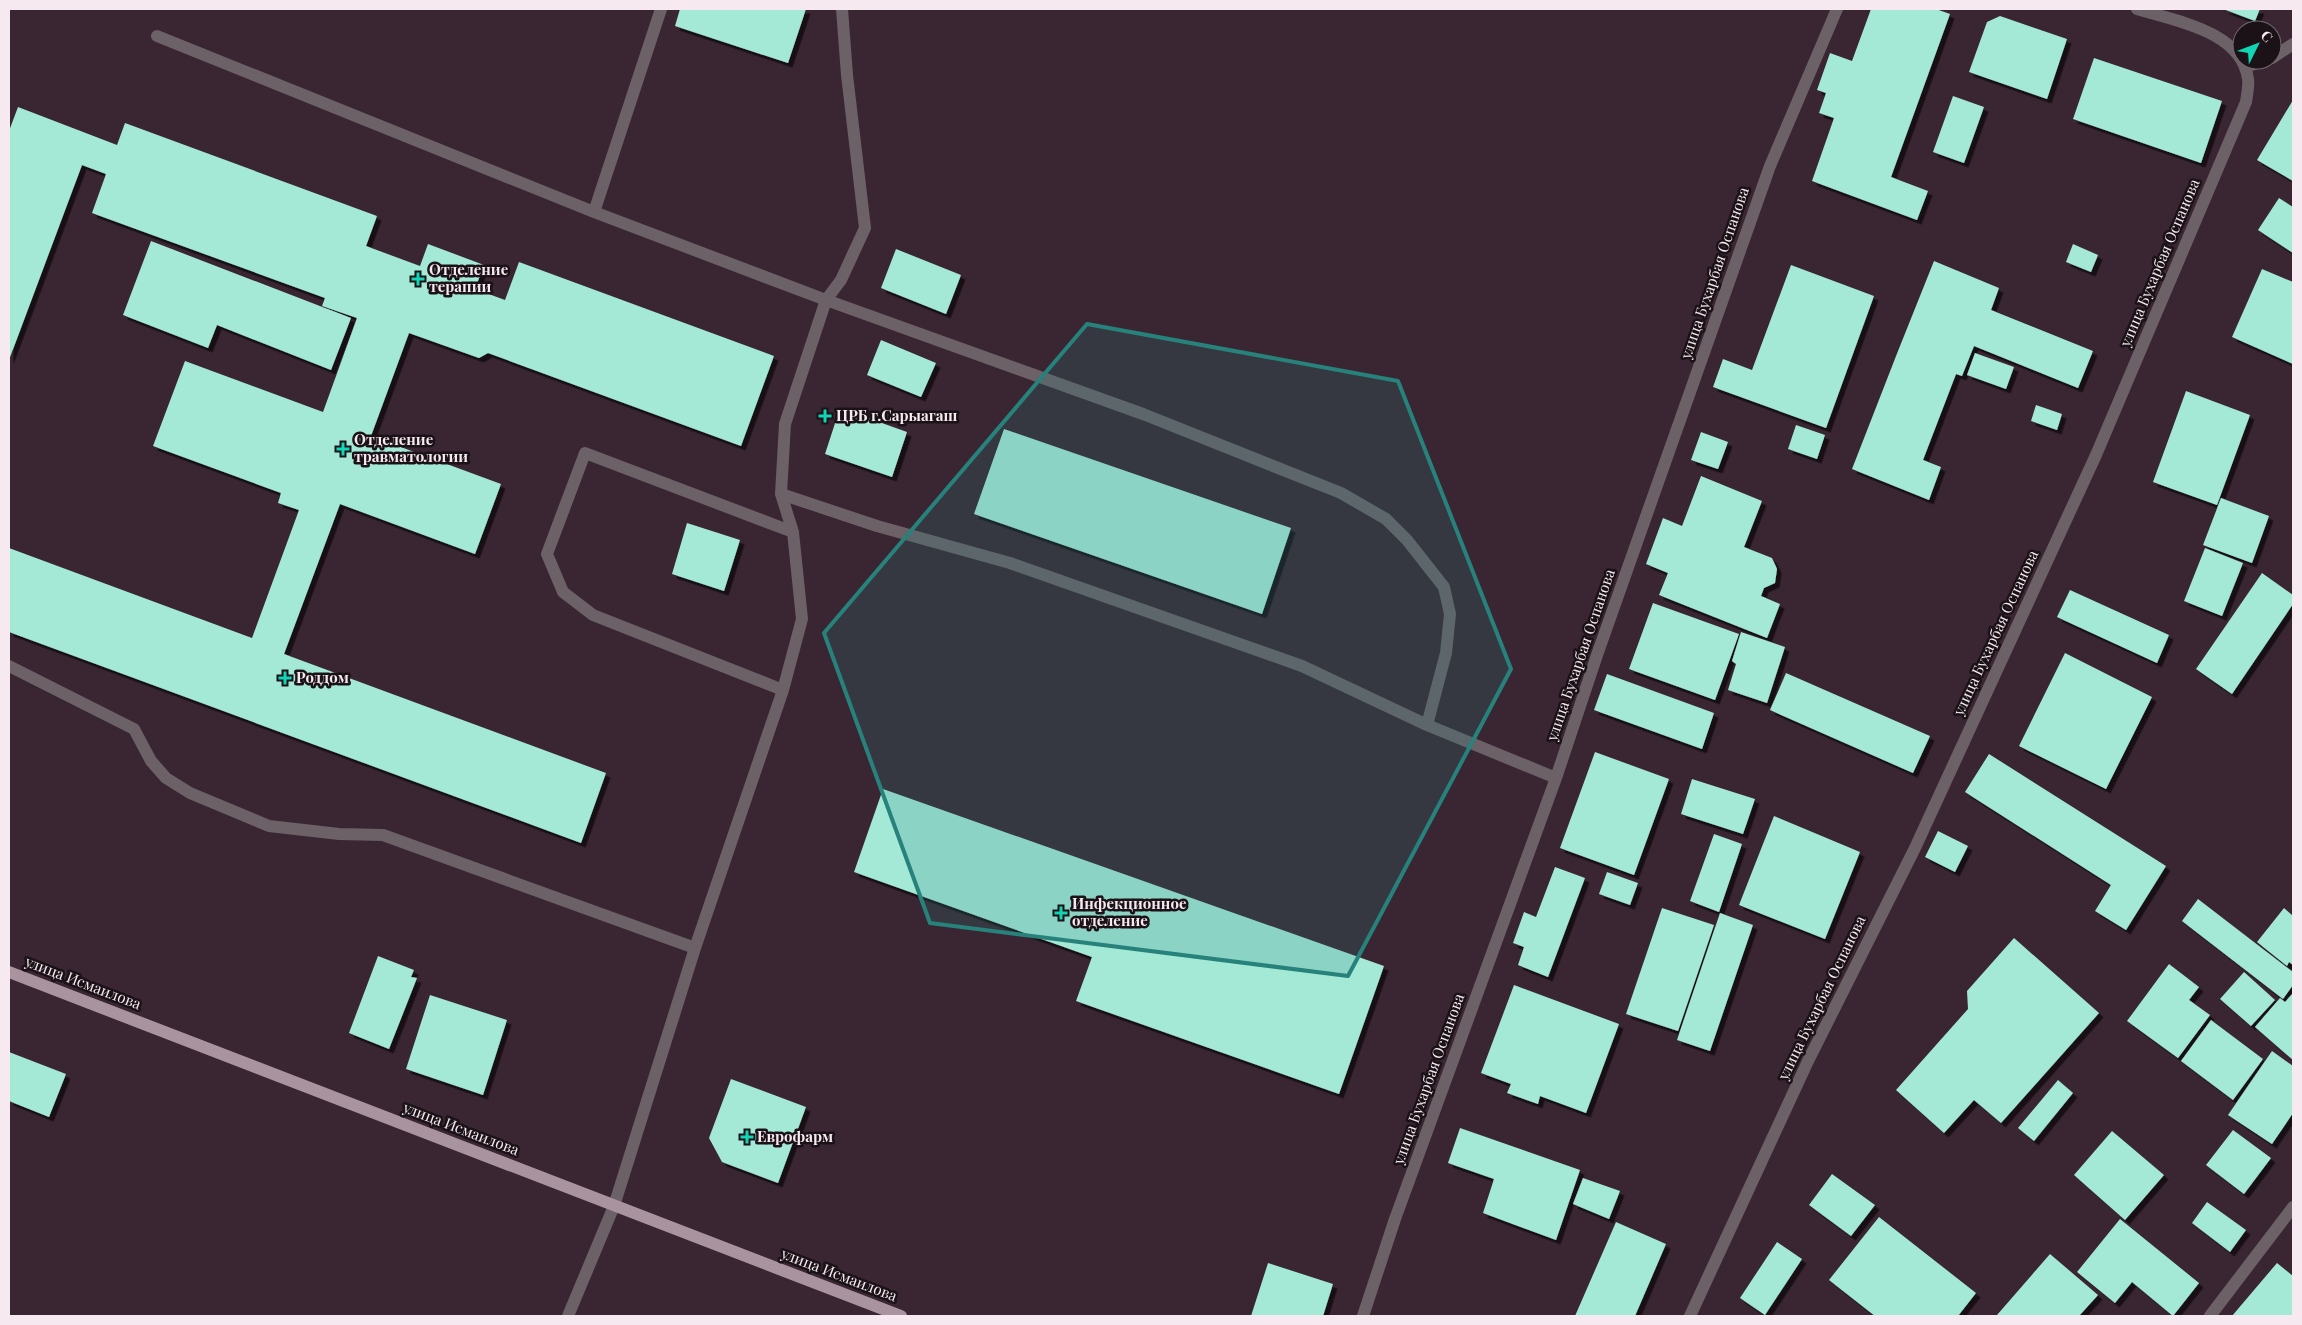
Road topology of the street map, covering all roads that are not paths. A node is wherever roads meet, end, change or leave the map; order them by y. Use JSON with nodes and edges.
{"nodes":[{"id":1,"x":661,"y":9,"type":"edge"},
{"id":2,"x":842,"y":9,"type":"edge"},
{"id":3,"x":1838,"y":9,"type":"edge"},
{"id":4,"x":2137,"y":9,"type":"edge"},
{"id":5,"x":157,"y":36,"type":"dead end"},
{"id":6,"x":2293,"y":44,"type":"edge"},
{"id":7,"x":2232,"y":48,"type":"edge"},
{"id":8,"x":2282,"y":51,"type":"edge"},
{"id":9,"x":2246,"y":70,"type":"edge"},
{"id":10,"x":594,"y":212,"type":"junction"},
{"id":11,"x":826,"y":300,"type":"junction"},
{"id":12,"x":781,"y":494,"type":"junction"},
{"id":13,"x":793,"y":532,"type":"junction"},
{"id":14,"x":9,"y":666,"type":"edge"},
{"id":15,"x":783,"y":690,"type":"junction"},
{"id":16,"x":1427,"y":725,"type":"junction"},
{"id":17,"x":1556,"y":778,"type":"junction"},
{"id":18,"x":695,"y":948,"type":"junction"},
{"id":19,"x":9,"y":972,"type":"edge"},
{"id":20,"x":614,"y":1206,"type":"junction"},
{"id":21,"x":2293,"y":1207,"type":"edge"},
{"id":22,"x":568,"y":1316,"type":"edge"},
{"id":23,"x":901,"y":1316,"type":"edge"},
{"id":24,"x":1363,"y":1316,"type":"edge"},
{"id":25,"x":1690,"y":1316,"type":"edge"},
{"id":26,"x":2210,"y":1316,"type":"edge"}],
"edges":[{"from":1,"to":10,"type":"street"},
{"from":2,"to":11,"type":"street"},
{"from":3,"to":17,"type":"street","name":"улица Бухарбая Оспанова"},
{"from":4,"to":7,"type":"street","name":"улица Бухарбая Оспанова"},
{"from":5,"to":10,"type":"street"},
{"from":6,"to":8,"type":"street"},
{"from":9,"to":25,"type":"street","name":"улица Бухарбая Оспанова"},
{"from":10,"to":11,"type":"street"},
{"from":11,"to":12,"type":"street"},
{"from":11,"to":16,"type":"street"},
{"from":12,"to":13,"type":"street"},
{"from":12,"to":16,"type":"street"},
{"from":13,"to":15,"type":"street"},
{"from":13,"to":15,"type":"street"},
{"from":14,"to":18,"type":"street"},
{"from":15,"to":18,"type":"street"},
{"from":16,"to":17,"type":"street"},
{"from":17,"to":24,"type":"street","name":"улица Бухарбая Оспанова"},
{"from":18,"to":20,"type":"street"},
{"from":19,"to":20,"type":"main road","name":"улица Исмаилова"},
{"from":20,"to":22,"type":"street"},
{"from":20,"to":23,"type":"main road","name":"улица Исмаилова"},
{"from":21,"to":26,"type":"street"}]}
